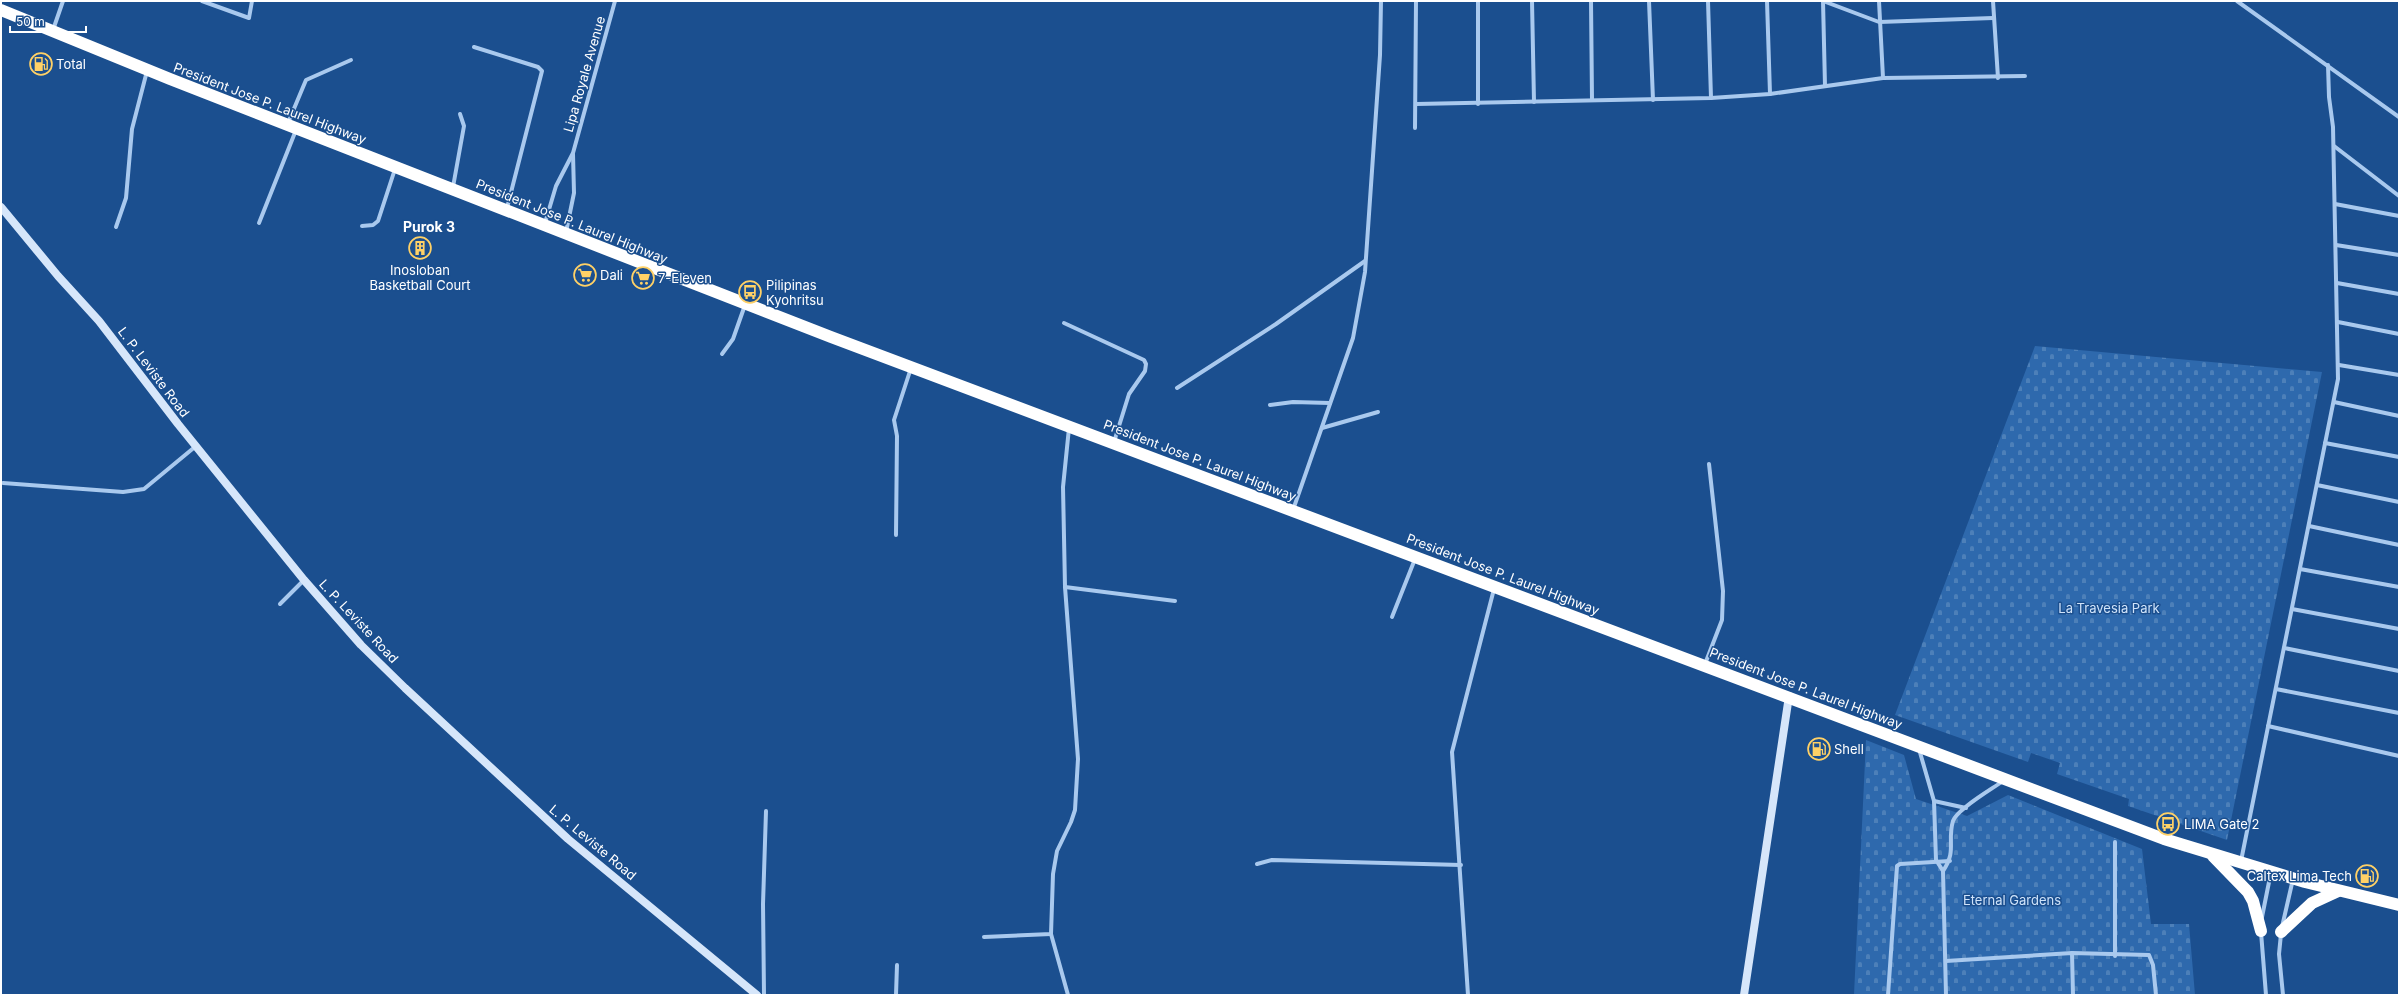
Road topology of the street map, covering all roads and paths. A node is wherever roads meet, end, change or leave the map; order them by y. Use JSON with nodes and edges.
{"nodes":[{"id":1,"x":63,"y":1,"type":"edge"},
{"id":2,"x":202,"y":1,"type":"edge"},
{"id":3,"x":252,"y":1,"type":"edge"},
{"id":4,"x":615,"y":1,"type":"edge"},
{"id":5,"x":1381,"y":1,"type":"edge"},
{"id":6,"x":1416,"y":1,"type":"edge"},
{"id":7,"x":1478,"y":1,"type":"edge"},
{"id":8,"x":1532,"y":1,"type":"edge"},
{"id":9,"x":1591,"y":1,"type":"edge"},
{"id":10,"x":1649,"y":1,"type":"edge"},
{"id":11,"x":1708,"y":1,"type":"edge"},
{"id":12,"x":1767,"y":1,"type":"edge"},
{"id":13,"x":1823,"y":1,"type":"edge"},
{"id":14,"x":1879,"y":1,"type":"edge"},
{"id":15,"x":1993,"y":1,"type":"edge"},
{"id":16,"x":2237,"y":1,"type":"edge"},
{"id":17,"x":1,"y":10,"type":"edge"},
{"id":18,"x":1993,"y":18,"type":"junction"},
{"id":19,"x":1879,"y":22,"type":"junction"},
{"id":20,"x":52,"y":32,"type":"junction"},
{"id":21,"x":474,"y":47,"type":"dead end"},
{"id":22,"x":351,"y":60,"type":"dead end"},
{"id":23,"x":2328,"y":65,"type":"junction"},
{"id":24,"x":148,"y":70,"type":"junction"},
{"id":25,"x":2025,"y":76,"type":"dead end"},
{"id":26,"x":1883,"y":78,"type":"junction"},
{"id":27,"x":1998,"y":78,"type":"junction"},
{"id":28,"x":1825,"y":86,"type":"junction"},
{"id":29,"x":1770,"y":94,"type":"junction"},
{"id":30,"x":1711,"y":98,"type":"junction"},
{"id":31,"x":1592,"y":100,"type":"junction"},
{"id":32,"x":1653,"y":100,"type":"junction"},
{"id":33,"x":1534,"y":102,"type":"junction"},
{"id":34,"x":1416,"y":104,"type":"junction"},
{"id":35,"x":1478,"y":104,"type":"junction"},
{"id":36,"x":460,"y":114,"type":"dead end"},
{"id":37,"x":2399,"y":117,"type":"edge"},
{"id":38,"x":292,"y":127,"type":"junction"},
{"id":39,"x":1415,"y":128,"type":"dead end"},
{"id":40,"x":2334,"y":146,"type":"junction"},
{"id":41,"x":573,"y":153,"type":"junction"},
{"id":42,"x":396,"y":167,"type":"junction"},
{"id":43,"x":453,"y":189,"type":"junction"},
{"id":44,"x":2399,"y":196,"type":"edge"},
{"id":45,"x":2335,"y":204,"type":"junction"},
{"id":46,"x":1,"y":207,"type":"edge"},
{"id":47,"x":506,"y":210,"type":"junction"},
{"id":48,"x":2399,"y":216,"type":"edge"},
{"id":49,"x":259,"y":223,"type":"dead end"},
{"id":50,"x":545,"y":225,"type":"junction"},
{"id":51,"x":362,"y":226,"type":"dead end"},
{"id":52,"x":116,"y":227,"type":"dead end"},
{"id":53,"x":566,"y":233,"type":"junction"},
{"id":54,"x":2336,"y":245,"type":"junction"},
{"id":55,"x":2399,"y":255,"type":"edge"},
{"id":56,"x":1365,"y":261,"type":"junction"},
{"id":57,"x":2337,"y":283,"type":"junction"},
{"id":58,"x":2399,"y":294,"type":"edge"},
{"id":59,"x":745,"y":304,"type":"junction"},
{"id":60,"x":1064,"y":322,"type":"dead end"},
{"id":61,"x":2338,"y":322,"type":"junction"},
{"id":62,"x":2399,"y":334,"type":"edge"},
{"id":63,"x":722,"y":354,"type":"dead end"},
{"id":64,"x":2339,"y":365,"type":"junction"},
{"id":65,"x":911,"y":368,"type":"junction"},
{"id":66,"x":2399,"y":375,"type":"edge"},
{"id":67,"x":1177,"y":388,"type":"dead end"},
{"id":68,"x":2334,"y":402,"type":"junction"},
{"id":69,"x":1330,"y":404,"type":"junction"},
{"id":70,"x":1270,"y":405,"type":"dead end"},
{"id":71,"x":1378,"y":412,"type":"dead end"},
{"id":72,"x":2399,"y":416,"type":"edge"},
{"id":73,"x":1069,"y":426,"type":"junction"},
{"id":74,"x":1322,"y":428,"type":"junction"},
{"id":75,"x":1114,"y":443,"type":"junction"},
{"id":76,"x":2325,"y":443,"type":"junction"},
{"id":77,"x":196,"y":446,"type":"junction"},
{"id":78,"x":2399,"y":457,"type":"edge"},
{"id":79,"x":1709,"y":464,"type":"dead end"},
{"id":80,"x":3,"y":484,"type":"dead end"},
{"id":81,"x":2317,"y":485,"type":"junction"},
{"id":82,"x":2399,"y":502,"type":"edge"},
{"id":83,"x":1293,"y":510,"type":"junction"},
{"id":84,"x":2309,"y":526,"type":"junction"},
{"id":85,"x":896,"y":535,"type":"dead end"},
{"id":86,"x":2399,"y":546,"type":"edge"},
{"id":87,"x":1416,"y":557,"type":"junction"},
{"id":88,"x":2300,"y":569,"type":"junction"},
{"id":89,"x":304,"y":580,"type":"junction"},
{"id":90,"x":1066,"y":587,"type":"junction"},
{"id":91,"x":1494,"y":587,"type":"junction"},
{"id":92,"x":2399,"y":587,"type":"edge"},
{"id":93,"x":1175,"y":601,"type":"dead end"},
{"id":94,"x":280,"y":604,"type":"dead end"},
{"id":95,"x":2292,"y":609,"type":"junction"},
{"id":96,"x":1392,"y":617,"type":"dead end"},
{"id":97,"x":2399,"y":629,"type":"edge"},
{"id":98,"x":2284,"y":648,"type":"junction"},
{"id":99,"x":1705,"y":665,"type":"junction"},
{"id":100,"x":2399,"y":671,"type":"edge"},
{"id":101,"x":2276,"y":689,"type":"junction"},
{"id":102,"x":1789,"y":696,"type":"junction"},
{"id":103,"x":2399,"y":713,"type":"edge"},
{"id":104,"x":2268,"y":726,"type":"junction"},
{"id":105,"x":1918,"y":744,"type":"junction"},
{"id":106,"x":2399,"y":756,"type":"edge"},
{"id":107,"x":2006,"y":779,"type":"junction"},
{"id":108,"x":1934,"y":801,"type":"junction"},
{"id":109,"x":1966,"y":808,"type":"junction"},
{"id":110,"x":766,"y":811,"type":"dead end"},
{"id":111,"x":2116,"y":842,"type":"dead end"},
{"id":112,"x":2213,"y":855,"type":"junction"},
{"id":113,"x":1936,"y":860,"type":"junction"},
{"id":114,"x":1950,"y":861,"type":"junction"},
{"id":115,"x":2240,"y":863,"type":"junction"},
{"id":116,"x":1257,"y":864,"type":"dead end"},
{"id":117,"x":1461,"y":865,"type":"junction"},
{"id":118,"x":1943,"y":871,"type":"junction"},
{"id":119,"x":2271,"y":872,"type":"junction"},
{"id":120,"x":2293,"y":878,"type":"junction"},
{"id":121,"x":2338,"y":890,"type":"junction"},
{"id":122,"x":2399,"y":905,"type":"edge"},
{"id":123,"x":2261,"y":931,"type":"junction"},
{"id":124,"x":2281,"y":932,"type":"junction"},
{"id":125,"x":1051,"y":934,"type":"junction"},
{"id":126,"x":984,"y":936,"type":"dead end"},
{"id":127,"x":2072,"y":953,"type":"junction"},
{"id":128,"x":2115,"y":956,"type":"junction"},
{"id":129,"x":1946,"y":960,"type":"junction"},
{"id":130,"x":897,"y":964,"type":"dead end"},
{"id":131,"x":757,"y":995,"type":"edge"},
{"id":132,"x":764,"y":995,"type":"edge"},
{"id":133,"x":896,"y":995,"type":"edge"},
{"id":134,"x":1068,"y":995,"type":"edge"},
{"id":135,"x":1468,"y":995,"type":"edge"},
{"id":136,"x":1744,"y":995,"type":"edge"},
{"id":137,"x":1888,"y":995,"type":"edge"},
{"id":138,"x":1946,"y":995,"type":"edge"},
{"id":139,"x":2073,"y":995,"type":"edge"},
{"id":140,"x":2156,"y":995,"type":"edge"},
{"id":141,"x":2266,"y":995,"type":"edge"},
{"id":142,"x":2284,"y":995,"type":"edge"}],
"edges":[{"from":1,"to":20,"type":"street"},
{"from":2,"to":3,"type":"street"},
{"from":4,"to":41,"type":"street","name":"Lipa Royale Avenue"},
{"from":5,"to":56,"type":"street"},
{"from":6,"to":34,"type":"street"},
{"from":7,"to":35,"type":"street"},
{"from":8,"to":33,"type":"street"},
{"from":9,"to":31,"type":"street"},
{"from":10,"to":32,"type":"street"},
{"from":11,"to":30,"type":"street"},
{"from":12,"to":29,"type":"street"},
{"from":13,"to":19,"type":"street"},
{"from":13,"to":28,"type":"street"},
{"from":14,"to":19,"type":"street"},
{"from":15,"to":18,"type":"street"},
{"from":16,"to":23,"type":"street"},
{"from":17,"to":20,"type":"highway","name":"President Jose P. Laurel Highway"},
{"from":18,"to":19,"type":"street"},
{"from":18,"to":27,"type":"street"},
{"from":19,"to":26,"type":"street"},
{"from":20,"to":24,"type":"highway","name":"President Jose P. Laurel Highway"},
{"from":21,"to":47,"type":"street"},
{"from":22,"to":38,"type":"street"},
{"from":23,"to":37,"type":"street"},
{"from":23,"to":40,"type":"street"},
{"from":24,"to":38,"type":"highway","name":"President Jose P. Laurel Highway"},
{"from":24,"to":52,"type":"street"},
{"from":25,"to":27,"type":"street"},
{"from":26,"to":27,"type":"street"},
{"from":26,"to":28,"type":"street"},
{"from":28,"to":29,"type":"street"},
{"from":29,"to":30,"type":"street"},
{"from":30,"to":32,"type":"street"},
{"from":31,"to":32,"type":"street"},
{"from":31,"to":33,"type":"street"},
{"from":33,"to":35,"type":"street"},
{"from":34,"to":35,"type":"street"},
{"from":34,"to":39,"type":"street"},
{"from":36,"to":43,"type":"street"},
{"from":38,"to":42,"type":"highway","name":"President Jose P. Laurel Highway"},
{"from":38,"to":49,"type":"street"},
{"from":40,"to":44,"type":"street"},
{"from":40,"to":45,"type":"street"},
{"from":41,"to":50,"type":"street","name":"Lipa Royale Avenue"},
{"from":41,"to":53,"type":"street","name":"Lipa Royale Avenue"},
{"from":42,"to":43,"type":"highway","name":"President Jose P. Laurel Highway"},
{"from":42,"to":51,"type":"street"},
{"from":43,"to":47,"type":"highway","name":"President Jose P. Laurel Highway"},
{"from":45,"to":48,"type":"street"},
{"from":45,"to":54,"type":"street"},
{"from":46,"to":77,"type":"main road","name":"L. P. Leviste Road"},
{"from":47,"to":50,"type":"highway","name":"President Jose P. Laurel Highway"},
{"from":50,"to":53,"type":"highway","name":"President Jose P. Laurel Highway"},
{"from":53,"to":59,"type":"highway","name":"President Jose P. Laurel Highway"},
{"from":54,"to":55,"type":"street"},
{"from":54,"to":57,"type":"street"},
{"from":56,"to":67,"type":"street"},
{"from":56,"to":69,"type":"street"},
{"from":57,"to":58,"type":"street"},
{"from":57,"to":61,"type":"street"},
{"from":59,"to":63,"type":"street"},
{"from":59,"to":65,"type":"highway","name":"President Jose P. Laurel Highway"},
{"from":60,"to":75,"type":"street"},
{"from":61,"to":62,"type":"street"},
{"from":61,"to":64,"type":"street"},
{"from":64,"to":66,"type":"street"},
{"from":64,"to":68,"type":"street"},
{"from":65,"to":73,"type":"highway","name":"President Jose P. Laurel Highway"},
{"from":65,"to":85,"type":"street"},
{"from":68,"to":72,"type":"street"},
{"from":68,"to":76,"type":"street"},
{"from":69,"to":70,"type":"street"},
{"from":69,"to":74,"type":"street"},
{"from":71,"to":74,"type":"street"},
{"from":73,"to":75,"type":"highway","name":"President Jose P. Laurel Highway"},
{"from":73,"to":90,"type":"street"},
{"from":74,"to":83,"type":"street"},
{"from":75,"to":83,"type":"highway","name":"President Jose P. Laurel Highway"},
{"from":76,"to":78,"type":"street"},
{"from":76,"to":81,"type":"street"},
{"from":77,"to":80,"type":"street"},
{"from":77,"to":89,"type":"main road","name":"L. P. Leviste Road"},
{"from":79,"to":99,"type":"street"},
{"from":81,"to":82,"type":"street"},
{"from":81,"to":84,"type":"street"},
{"from":83,"to":87,"type":"highway","name":"President Jose P. Laurel Highway"},
{"from":84,"to":86,"type":"street"},
{"from":84,"to":88,"type":"street"},
{"from":87,"to":91,"type":"highway","name":"President Jose P. Laurel Highway"},
{"from":87,"to":96,"type":"street"},
{"from":88,"to":92,"type":"street"},
{"from":88,"to":95,"type":"street"},
{"from":89,"to":94,"type":"street"},
{"from":89,"to":131,"type":"main road","name":"L. P. Leviste Road"},
{"from":90,"to":93,"type":"street"},
{"from":90,"to":125,"type":"street"},
{"from":91,"to":99,"type":"highway","name":"President Jose P. Laurel Highway"},
{"from":91,"to":117,"type":"street"},
{"from":95,"to":97,"type":"street"},
{"from":95,"to":98,"type":"street"},
{"from":98,"to":100,"type":"street"},
{"from":98,"to":101,"type":"street"},
{"from":99,"to":102,"type":"highway","name":"President Jose P. Laurel Highway"},
{"from":101,"to":103,"type":"street"},
{"from":101,"to":104,"type":"street"},
{"from":102,"to":105,"type":"highway","name":"President Jose P. Laurel Highway"},
{"from":102,"to":136,"type":"main road"},
{"from":104,"to":106,"type":"street"},
{"from":104,"to":115,"type":"street"},
{"from":105,"to":107,"type":"highway","name":"President Jose P. Laurel Highway"},
{"from":105,"to":108,"type":"street"},
{"from":107,"to":109,"type":"street"},
{"from":107,"to":112,"type":"highway","name":"President Jose P. Laurel Highway"},
{"from":108,"to":109,"type":"street"},
{"from":108,"to":113,"type":"street"},
{"from":109,"to":114,"type":"street"},
{"from":110,"to":132,"type":"street"},
{"from":111,"to":128,"type":"street"},
{"from":112,"to":115,"type":"highway","name":"President Jose P. Laurel Highway"},
{"from":112,"to":123,"type":"highway"},
{"from":113,"to":114,"type":"street"},
{"from":113,"to":118,"type":"street"},
{"from":113,"to":137,"type":"street"},
{"from":114,"to":118,"type":"street"},
{"from":115,"to":119,"type":"highway","name":"President Jose P. Laurel Highway"},
{"from":116,"to":117,"type":"street"},
{"from":117,"to":135,"type":"street"},
{"from":118,"to":129,"type":"street"},
{"from":119,"to":120,"type":"highway","name":"President Jose P. Laurel Highway"},
{"from":119,"to":123,"type":"street"},
{"from":120,"to":121,"type":"highway","name":"President Jose P. Laurel Highway"},
{"from":120,"to":124,"type":"street"},
{"from":121,"to":122,"type":"highway","name":"President Jose P. Laurel Highway"},
{"from":121,"to":124,"type":"highway"},
{"from":123,"to":141,"type":"street"},
{"from":124,"to":142,"type":"street"},
{"from":125,"to":126,"type":"street"},
{"from":125,"to":134,"type":"street"},
{"from":127,"to":128,"type":"street"},
{"from":127,"to":129,"type":"street"},
{"from":127,"to":139,"type":"street"},
{"from":128,"to":140,"type":"street"},
{"from":129,"to":138,"type":"street"},
{"from":130,"to":133,"type":"street"}]}
